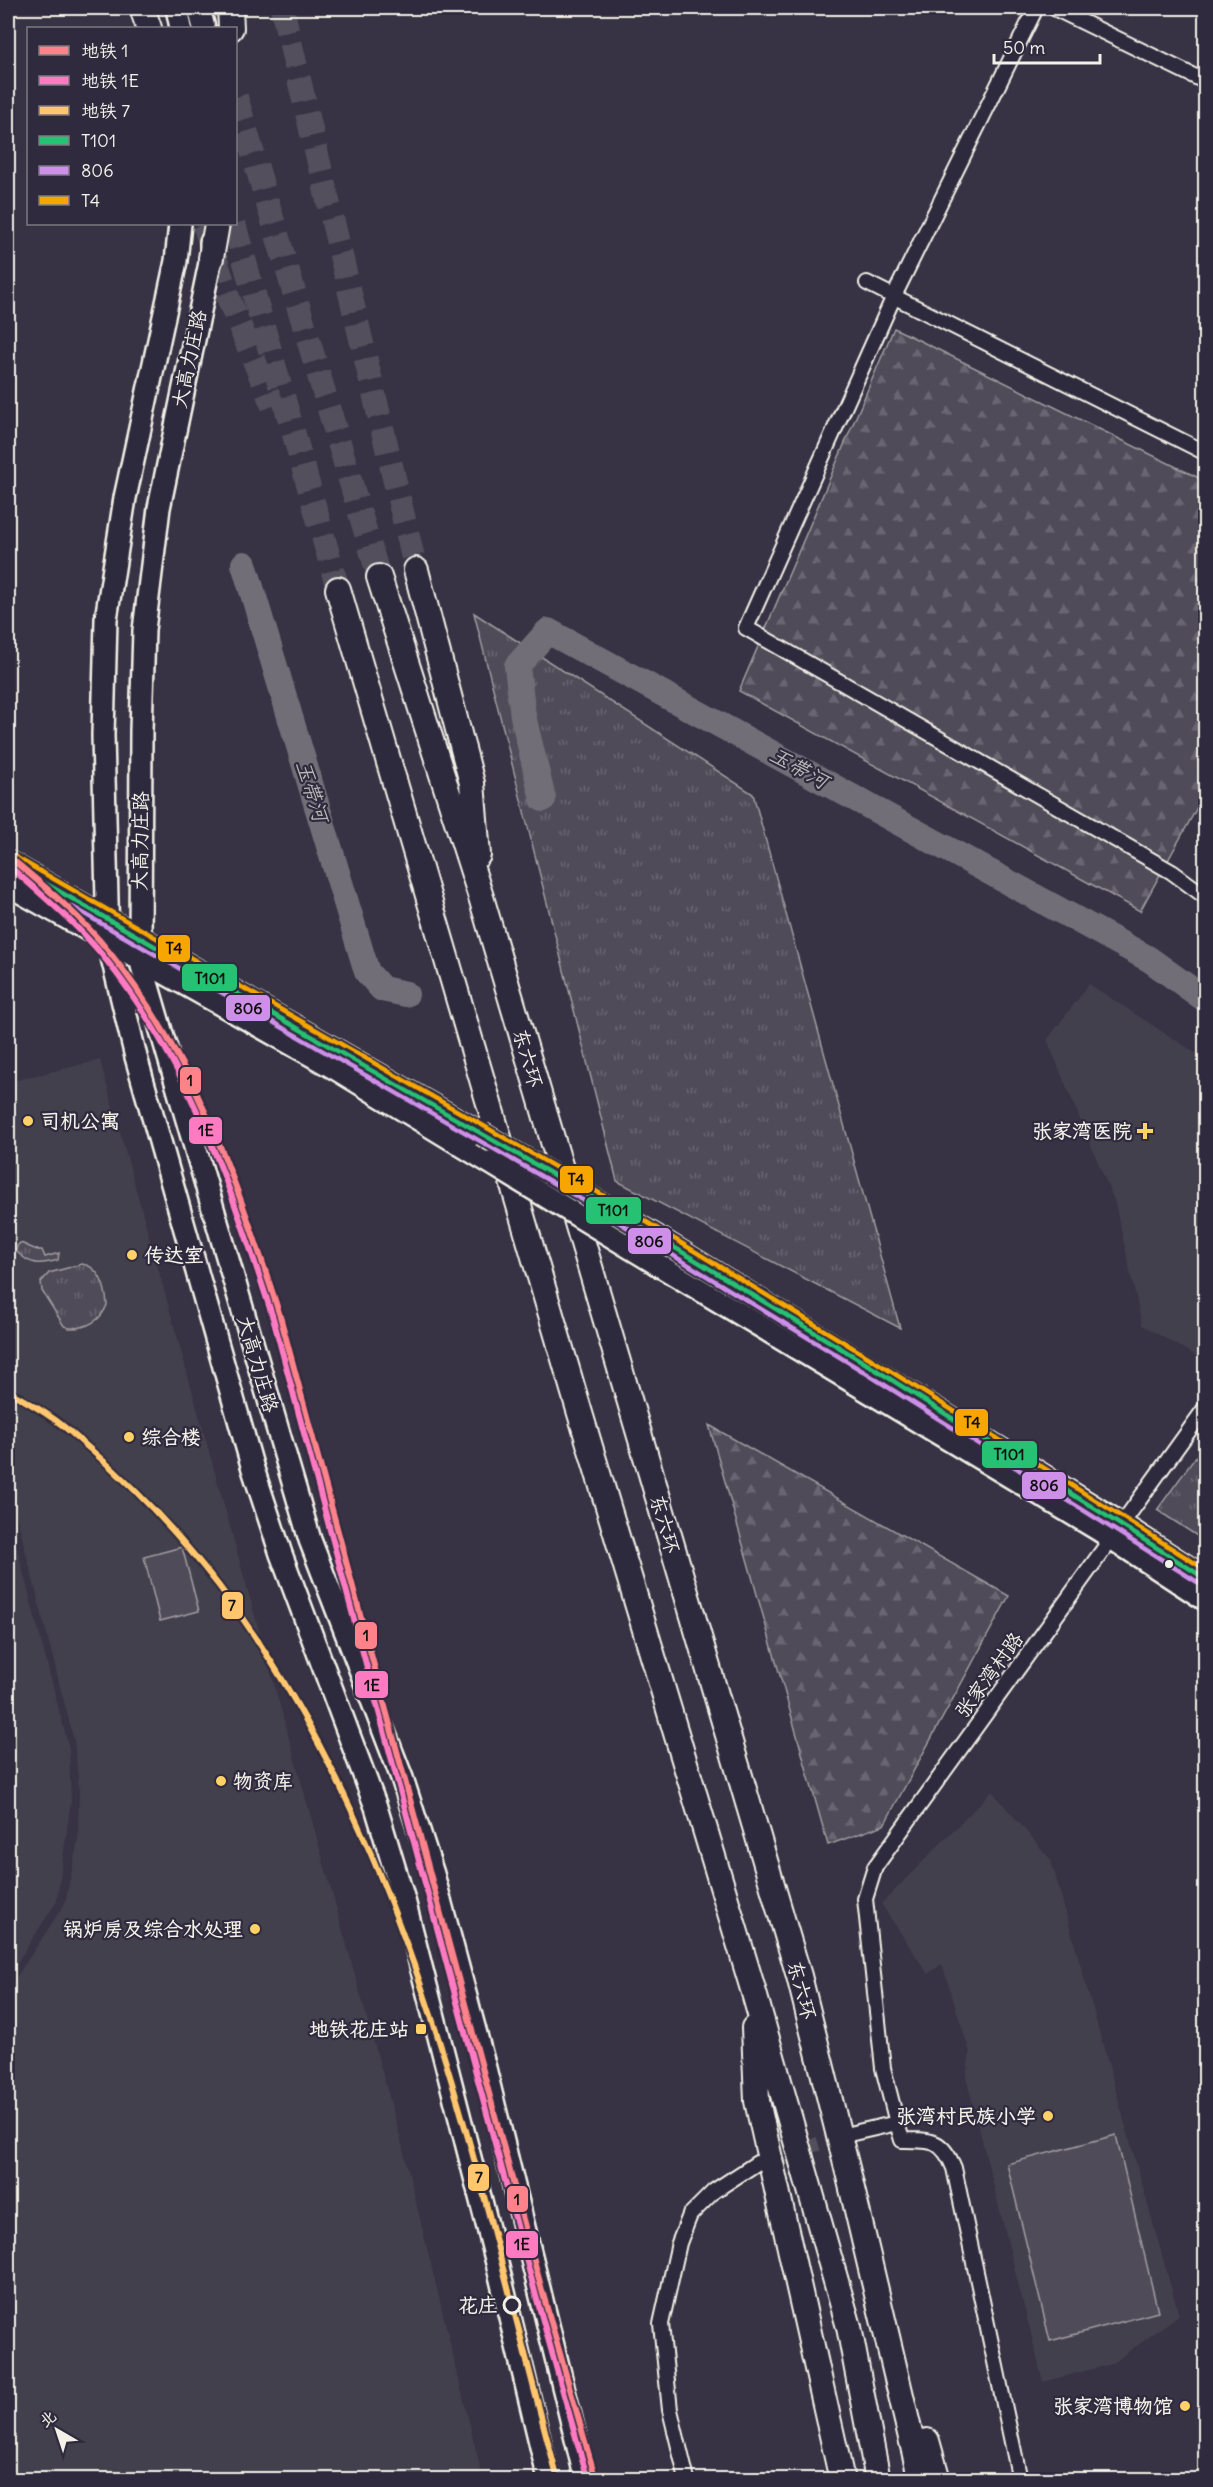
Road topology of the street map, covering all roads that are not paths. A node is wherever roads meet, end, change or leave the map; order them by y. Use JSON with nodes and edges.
{"nodes":[{"id":1,"x":142,"y":8,"type":"edge"},
{"id":2,"x":177,"y":8,"type":"edge"},
{"id":3,"x":199,"y":8,"type":"edge"},
{"id":4,"x":230,"y":8,"type":"edge"},
{"id":5,"x":1036,"y":8,"type":"edge"},
{"id":6,"x":1054,"y":8,"type":"edge"},
{"id":7,"x":149,"y":27,"type":"edge"},
{"id":8,"x":181,"y":27,"type":"edge"},
{"id":9,"x":204,"y":27,"type":"edge"},
{"id":10,"x":231,"y":27,"type":"edge"},
{"id":11,"x":1206,"y":82,"type":"edge"},
{"id":12,"x":180,"y":225,"type":"edge"},
{"id":13,"x":212,"y":225,"type":"edge"},
{"id":14,"x":217,"y":225,"type":"edge"},
{"id":15,"x":211,"y":258,"type":"junction"},
{"id":16,"x":867,"y":282,"type":"dead end"},
{"id":17,"x":894,"y":296,"type":"junction"},
{"id":18,"x":1206,"y":453,"type":"edge"},
{"id":19,"x":416,"y":570,"type":"tunnel mouth"},
{"id":20,"x":379,"y":577,"type":"tunnel mouth"},
{"id":21,"x":338,"y":589,"type":"tunnel mouth"},
{"id":22,"x":8,"y":862,"type":"edge"},
{"id":23,"x":8,"y":885,"type":"edge"},
{"id":24,"x":481,"y":897,"type":"junction"},
{"id":25,"x":1206,"y":897,"type":"edge"},
{"id":26,"x":106,"y":919,"type":"junction"},
{"id":27,"x":139,"y":937,"type":"junction"},
{"id":28,"x":108,"y":941,"type":"junction"},
{"id":29,"x":140,"y":959,"type":"junction"},
{"id":30,"x":167,"y":1045,"type":"junction"},
{"id":31,"x":136,"y":1058,"type":"junction"},
{"id":32,"x":1206,"y":1407,"type":"edge"},
{"id":33,"x":1118,"y":1532,"type":"junction"},
{"id":34,"x":1206,"y":1579,"type":"edge"},
{"id":35,"x":1206,"y":1600,"type":"edge"},
{"id":36,"x":752,"y":1986,"type":"junction"},
{"id":37,"x":897,"y":2123,"type":"junction"},
{"id":38,"x":849,"y":2134,"type":"tunnel mouth"},
{"id":39,"x":757,"y":2163,"type":"tunnel mouth"},
{"id":40,"x":849,"y":2172,"type":"junction"},
{"id":41,"x":549,"y":2480,"type":"edge"},
{"id":42,"x":586,"y":2480,"type":"edge"},
{"id":43,"x":687,"y":2480,"type":"edge"},
{"id":44,"x":842,"y":2480,"type":"edge"},
{"id":45,"x":878,"y":2480,"type":"edge"},
{"id":46,"x":921,"y":2480,"type":"edge"},
{"id":47,"x":938,"y":2480,"type":"edge"},
{"id":48,"x":1020,"y":2480,"type":"edge"}],
"edges":[{"from":1,"to":7,"type":"highway"},
{"from":2,"to":8,"type":"main road"},
{"from":3,"to":9,"type":"main road"},
{"from":4,"to":10,"type":"highway"},
{"from":5,"to":17,"type":"street"},
{"from":6,"to":11,"type":"street"},
{"from":12,"to":26,"type":"main road","name":"大高力庄路"},
{"from":13,"to":15,"type":"main road","name":"大高力庄路"},
{"from":14,"to":15,"type":"highway"},
{"from":15,"to":27,"type":"main road","name":"大高力庄路"},
{"from":16,"to":17,"type":"street"},
{"from":17,"to":18,"type":"street"},
{"from":17,"to":25,"type":"street"},
{"from":19,"to":24,"type":"highway"},
{"from":20,"to":24,"type":"highway","name":"东六环"},
{"from":21,"to":36,"type":"highway"},
{"from":22,"to":26,"type":"main road"},
{"from":23,"to":28,"type":"main road"},
{"from":24,"to":40,"type":"highway","name":"东六环"},
{"from":26,"to":27,"type":"main road"},
{"from":26,"to":28,"type":"main road","name":"大高力庄路"},
{"from":27,"to":29,"type":"main road","name":"大高力庄路"},
{"from":27,"to":33,"type":"main road","bridge":true},
{"from":28,"to":29,"type":"main road"},
{"from":28,"to":31,"type":"main road","name":"大高力庄路"},
{"from":29,"to":30,"type":"main road","name":"大高力庄路"},
{"from":29,"to":33,"type":"main road","bridge":true},
{"from":30,"to":31,"type":"main road"},
{"from":30,"to":42,"type":"main road","name":"大高力庄路"},
{"from":31,"to":41,"type":"main road","name":"大高力庄路"},
{"from":32,"to":33,"type":"street","name":"张家湾村路"},
{"from":33,"to":34,"type":"main road"},
{"from":33,"to":35,"type":"main road"},
{"from":33,"to":37,"type":"street","name":"张家湾村路"},
{"from":36,"to":44,"type":"highway"},
{"from":36,"to":45,"type":"highway"},
{"from":37,"to":38,"type":"street"},
{"from":37,"to":48,"type":"street"},
{"from":39,"to":43,"type":"street"},
{"from":40,"to":46,"type":"highway","name":"东六环"},
{"from":40,"to":47,"type":"highway"}]}
